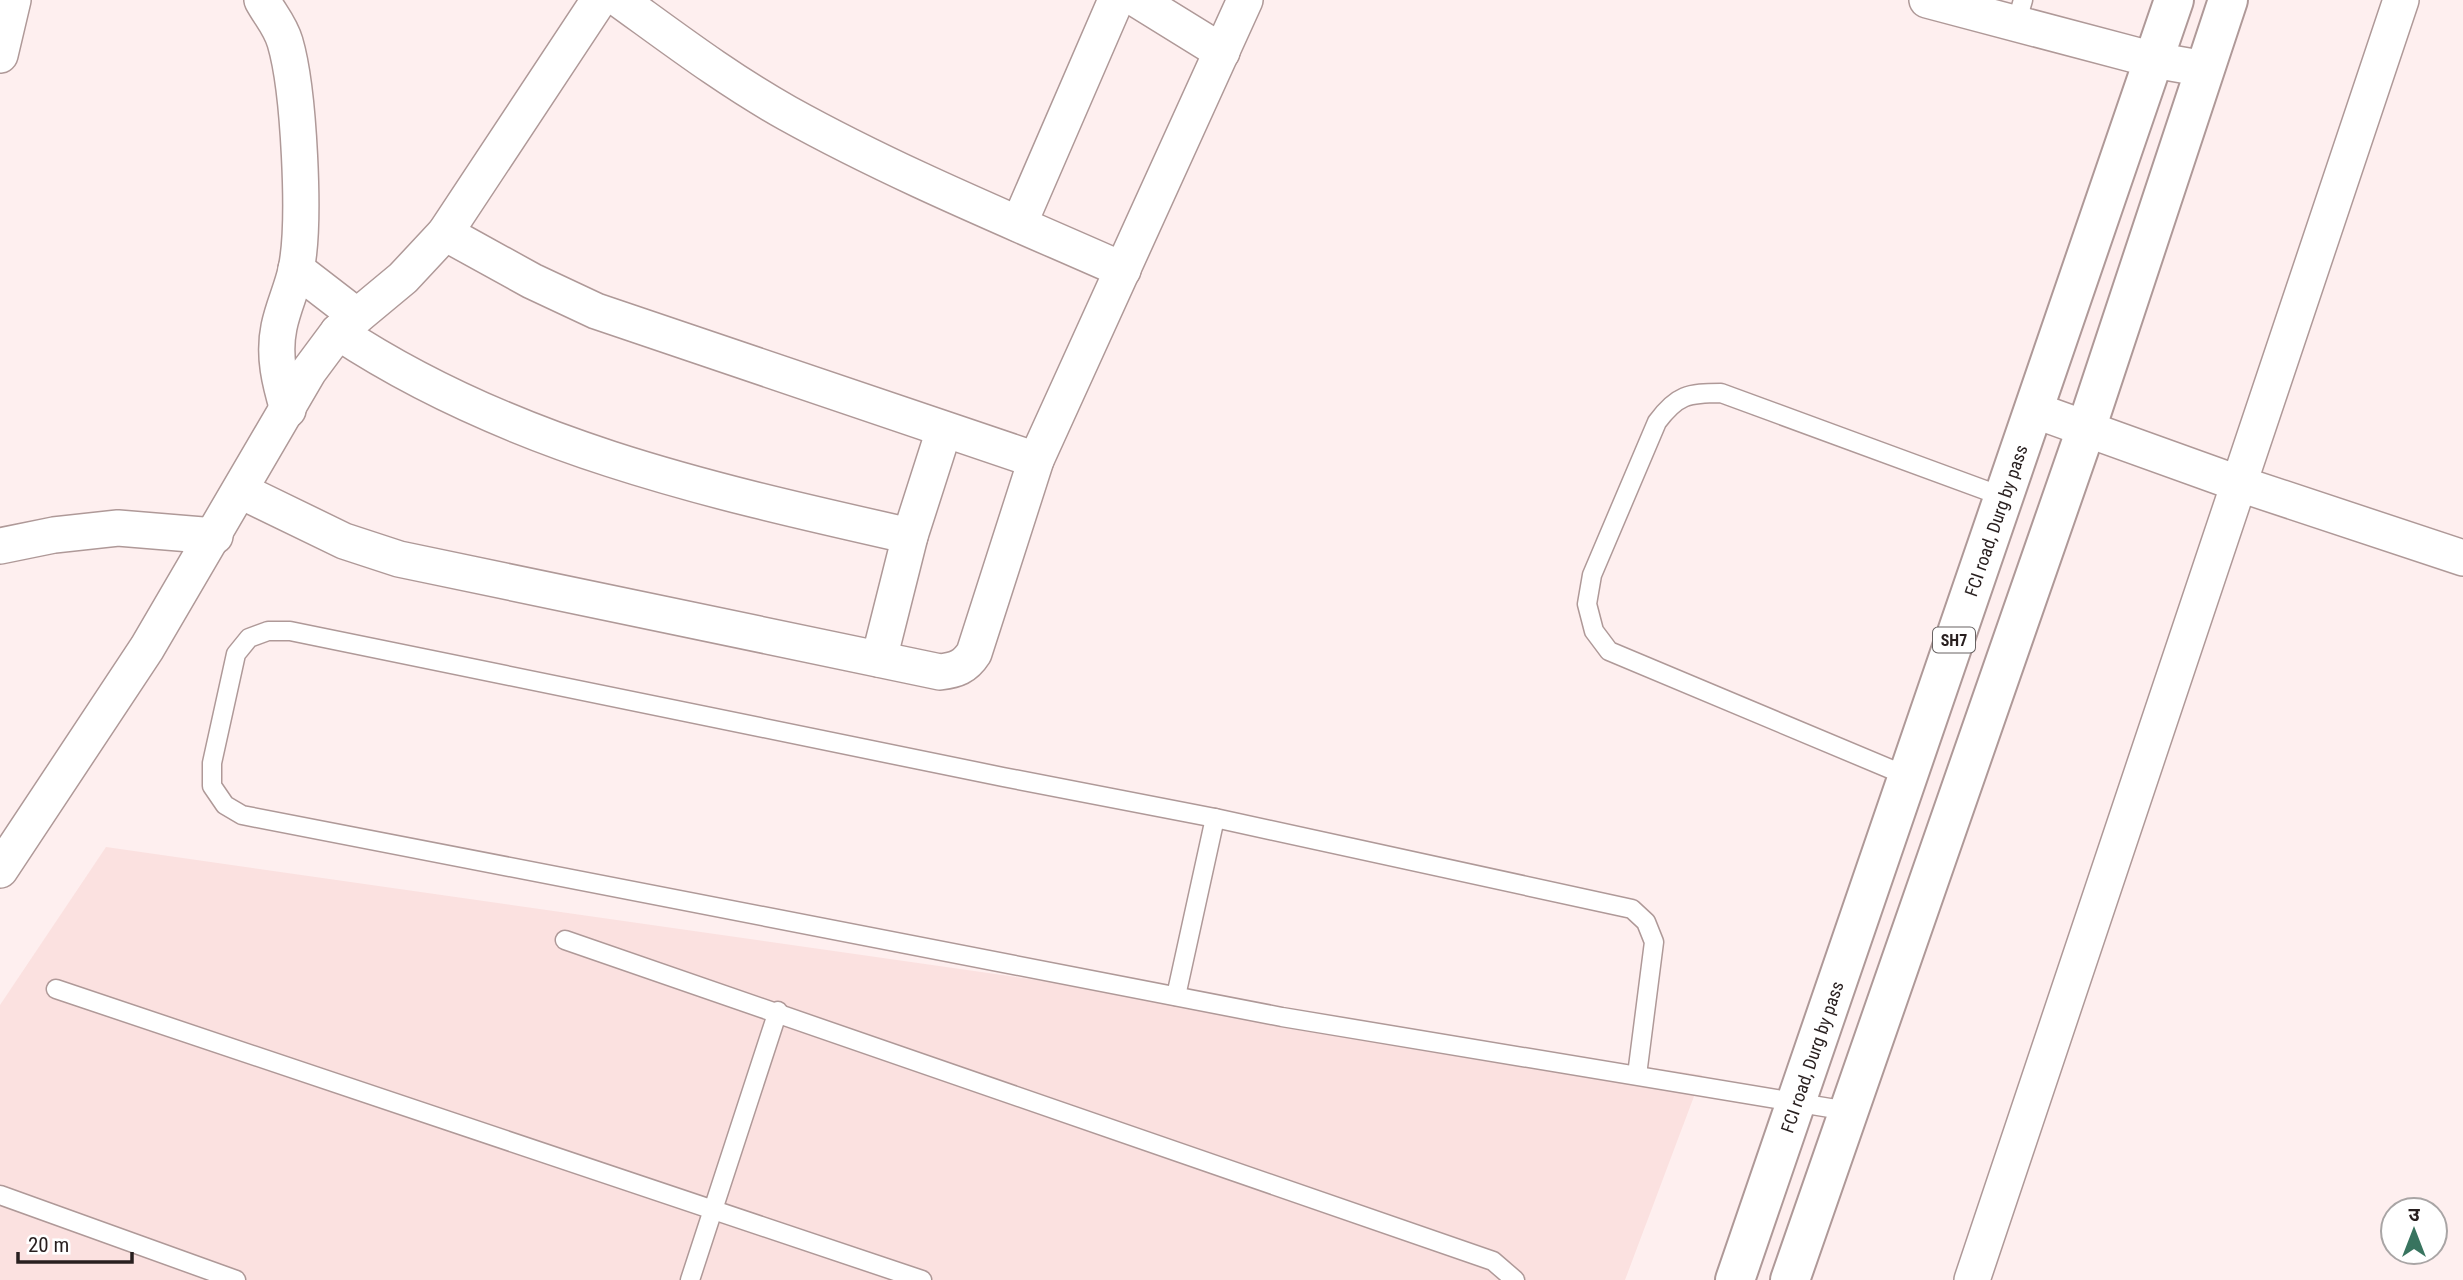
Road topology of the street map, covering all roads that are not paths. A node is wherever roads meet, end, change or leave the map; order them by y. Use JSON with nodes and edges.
{"nodes":[{"id":1,"x":13,"y":0,"type":"edge"},
{"id":2,"x":262,"y":0,"type":"edge"},
{"id":3,"x":599,"y":0,"type":"edge"},
{"id":4,"x":620,"y":0,"type":"edge"},
{"id":5,"x":1116,"y":0,"type":"edge"},
{"id":6,"x":1138,"y":0,"type":"edge"},
{"id":7,"x":1245,"y":0,"type":"edge"},
{"id":8,"x":1927,"y":0,"type":"edge"},
{"id":9,"x":2175,"y":0,"type":"edge"},
{"id":10,"x":2228,"y":0,"type":"edge"},
{"id":11,"x":2401,"y":0,"type":"edge"},
{"id":12,"x":2019,"y":12,"type":"edge"},
{"id":13,"x":1222,"y":52,"type":"junction"},
{"id":14,"x":0,"y":55,"type":"edge"},
{"id":15,"x":2154,"y":60,"type":"junction"},
{"id":16,"x":2205,"y":69,"type":"junction"},
{"id":17,"x":1019,"y":224,"type":"junction"},
{"id":18,"x":445,"y":233,"type":"junction"},
{"id":19,"x":296,"y":269,"type":"junction"},
{"id":20,"x":1123,"y":270,"type":"junction"},
{"id":21,"x":348,"y":324,"type":"junction"},
{"id":22,"x":288,"y":411,"type":"junction"},
{"id":23,"x":2034,"y":411,"type":"junction"},
{"id":24,"x":2086,"y":429,"type":"junction"},
{"id":25,"x":944,"y":430,"type":"junction"},
{"id":26,"x":1036,"y":460,"type":"junction"},
{"id":27,"x":2237,"y":483,"type":"junction"},
{"id":28,"x":241,"y":491,"type":"junction"},
{"id":29,"x":2004,"y":497,"type":"junction"},
{"id":30,"x":215,"y":536,"type":"junction"},
{"id":31,"x":911,"y":536,"type":"junction"},
{"id":32,"x":0,"y":546,"type":"edge"},
{"id":33,"x":2463,"y":558,"type":"edge"},
{"id":34,"x":879,"y":659,"type":"junction"},
{"id":35,"x":1907,"y":776,"type":"junction"},
{"id":36,"x":1214,"y":818,"type":"junction"},
{"id":37,"x":1,"y":863,"type":"edge"},
{"id":38,"x":565,"y":940,"type":"dead end"},
{"id":39,"x":56,"y":989,"type":"dead end"},
{"id":40,"x":1176,"y":996,"type":"junction"},
{"id":41,"x":778,"y":1011,"type":"junction"},
{"id":42,"x":1637,"y":1075,"type":"junction"},
{"id":43,"x":1796,"y":1100,"type":"junction"},
{"id":44,"x":1848,"y":1111,"type":"junction"},
{"id":45,"x":0,"y":1195,"type":"edge"},
{"id":46,"x":713,"y":1208,"type":"junction"},
{"id":47,"x":236,"y":1280,"type":"edge"},
{"id":48,"x":690,"y":1280,"type":"edge"},
{"id":49,"x":922,"y":1280,"type":"edge"},
{"id":50,"x":1515,"y":1280,"type":"edge"},
{"id":51,"x":1735,"y":1280,"type":"edge"},
{"id":52,"x":1790,"y":1280,"type":"edge"},
{"id":53,"x":1972,"y":1280,"type":"edge"}],
"edges":[{"from":1,"to":14,"type":"street"},
{"from":2,"to":19,"type":"street"},
{"from":3,"to":18,"type":"street"},
{"from":4,"to":17,"type":"street"},
{"from":5,"to":17,"type":"street"},
{"from":6,"to":13,"type":"street"},
{"from":7,"to":13,"type":"street"},
{"from":8,"to":12,"type":"street"},
{"from":9,"to":15,"type":"main road","name":"FCI road, Durg by pass","number":"SH7"},
{"from":10,"to":16,"type":"main road"},
{"from":11,"to":27,"type":"street"},
{"from":12,"to":15,"type":"street"},
{"from":13,"to":20,"type":"street"},
{"from":15,"to":16,"type":"street"},
{"from":15,"to":23,"type":"main road","name":"FCI road, Durg by pass","number":"SH7"},
{"from":16,"to":24,"type":"main road"},
{"from":17,"to":20,"type":"street"},
{"from":18,"to":21,"type":"street"},
{"from":18,"to":25,"type":"street"},
{"from":19,"to":21,"type":"street"},
{"from":19,"to":22,"type":"street"},
{"from":20,"to":26,"type":"street"},
{"from":21,"to":22,"type":"street"},
{"from":21,"to":31,"type":"street"},
{"from":22,"to":28,"type":"street"},
{"from":23,"to":24,"type":"street"},
{"from":23,"to":29,"type":"main road","name":"FCI road, Durg by pass","number":"SH7"},
{"from":24,"to":27,"type":"street"},
{"from":24,"to":44,"type":"main road"},
{"from":25,"to":26,"type":"street"},
{"from":25,"to":31,"type":"street"},
{"from":26,"to":34,"type":"street"},
{"from":27,"to":33,"type":"street"},
{"from":27,"to":53,"type":"street"},
{"from":28,"to":30,"type":"street"},
{"from":28,"to":34,"type":"street"},
{"from":29,"to":35,"type":"main road","name":"FCI road, Durg by pass","number":"SH7"},
{"from":29,"to":35,"type":"lane"},
{"from":30,"to":32,"type":"street"},
{"from":30,"to":37,"type":"street"},
{"from":31,"to":34,"type":"street"},
{"from":35,"to":43,"type":"main road","name":"FCI road, Durg by pass","number":"SH7"},
{"from":36,"to":40,"type":"lane"},
{"from":36,"to":40,"type":"lane"},
{"from":36,"to":42,"type":"lane"},
{"from":38,"to":41,"type":"lane"},
{"from":39,"to":46,"type":"lane"},
{"from":40,"to":42,"type":"lane"},
{"from":41,"to":46,"type":"lane"},
{"from":41,"to":50,"type":"lane"},
{"from":42,"to":43,"type":"lane"},
{"from":43,"to":44,"type":"lane"},
{"from":43,"to":51,"type":"main road","name":"FCI road, Durg by pass","number":"SH7"},
{"from":44,"to":52,"type":"main road"},
{"from":45,"to":47,"type":"lane"},
{"from":46,"to":48,"type":"lane"},
{"from":46,"to":49,"type":"lane"}]}
